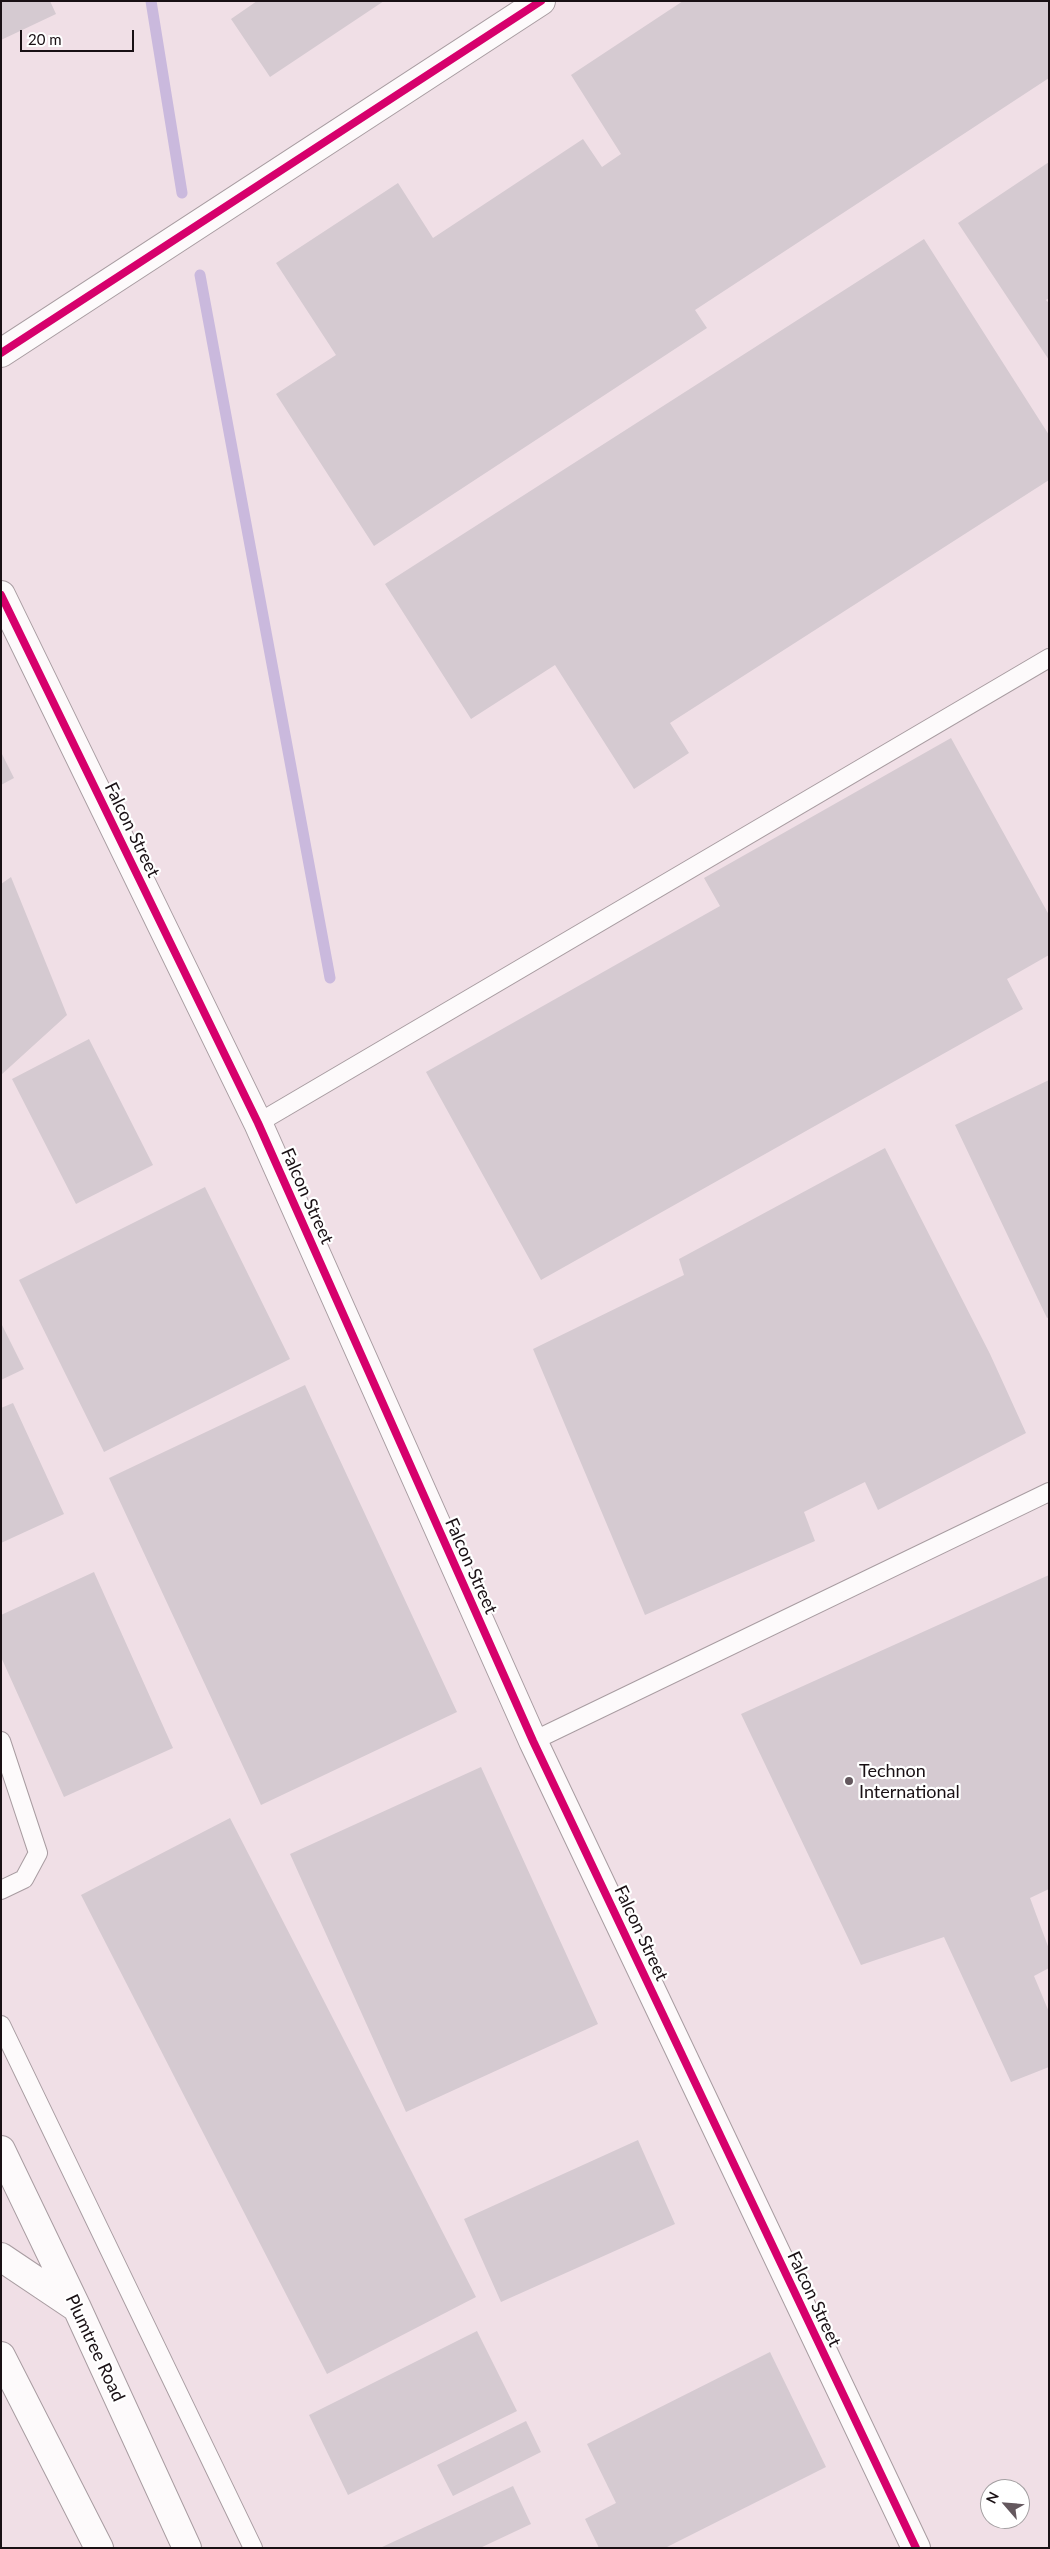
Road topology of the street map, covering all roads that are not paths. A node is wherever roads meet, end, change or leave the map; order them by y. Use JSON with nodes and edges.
{"nodes":[{"id":1,"x":541,"y":1,"type":"edge"},
{"id":2,"x":1,"y":354,"type":"edge"},
{"id":3,"x":1,"y":595,"type":"edge"},
{"id":4,"x":1049,"y":658,"type":"edge"},
{"id":5,"x":258,"y":1123,"type":"junction"},
{"id":6,"x":1049,"y":1492,"type":"edge"},
{"id":7,"x":1,"y":1741,"type":"edge"},
{"id":8,"x":533,"y":1741,"type":"junction"},
{"id":9,"x":1,"y":1890,"type":"edge"},
{"id":10,"x":1,"y":2025,"type":"edge"},
{"id":11,"x":1,"y":2150,"type":"edge"},
{"id":12,"x":1,"y":2257,"type":"edge"},
{"id":13,"x":77,"y":2308,"type":"junction"},
{"id":14,"x":1,"y":2356,"type":"edge"},
{"id":15,"x":1,"y":2393,"type":"edge"},
{"id":16,"x":33,"y":2420,"type":"junction"},
{"id":17,"x":99,"y":2548,"type":"edge"},
{"id":18,"x":186,"y":2548,"type":"edge"},
{"id":19,"x":253,"y":2548,"type":"edge"},
{"id":20,"x":916,"y":2548,"type":"edge"}],
"edges":[{"from":1,"to":2,"type":"main road"},
{"from":3,"to":5,"type":"main road","name":"Falcon Street"},
{"from":4,"to":5,"type":"lane"},
{"from":5,"to":8,"type":"main road","name":"Falcon Street"},
{"from":6,"to":8,"type":"lane"},
{"from":7,"to":9,"type":"lane"},
{"from":8,"to":20,"type":"main road","name":"Falcon Street"},
{"from":10,"to":19,"type":"lane"},
{"from":11,"to":13,"type":"main road","name":"Plumtree Road"},
{"from":12,"to":13,"type":"main road"},
{"from":13,"to":18,"type":"main road","name":"Plumtree Road"},
{"from":14,"to":16,"type":"main road"},
{"from":15,"to":16,"type":"main road"},
{"from":16,"to":17,"type":"main road"}]}
